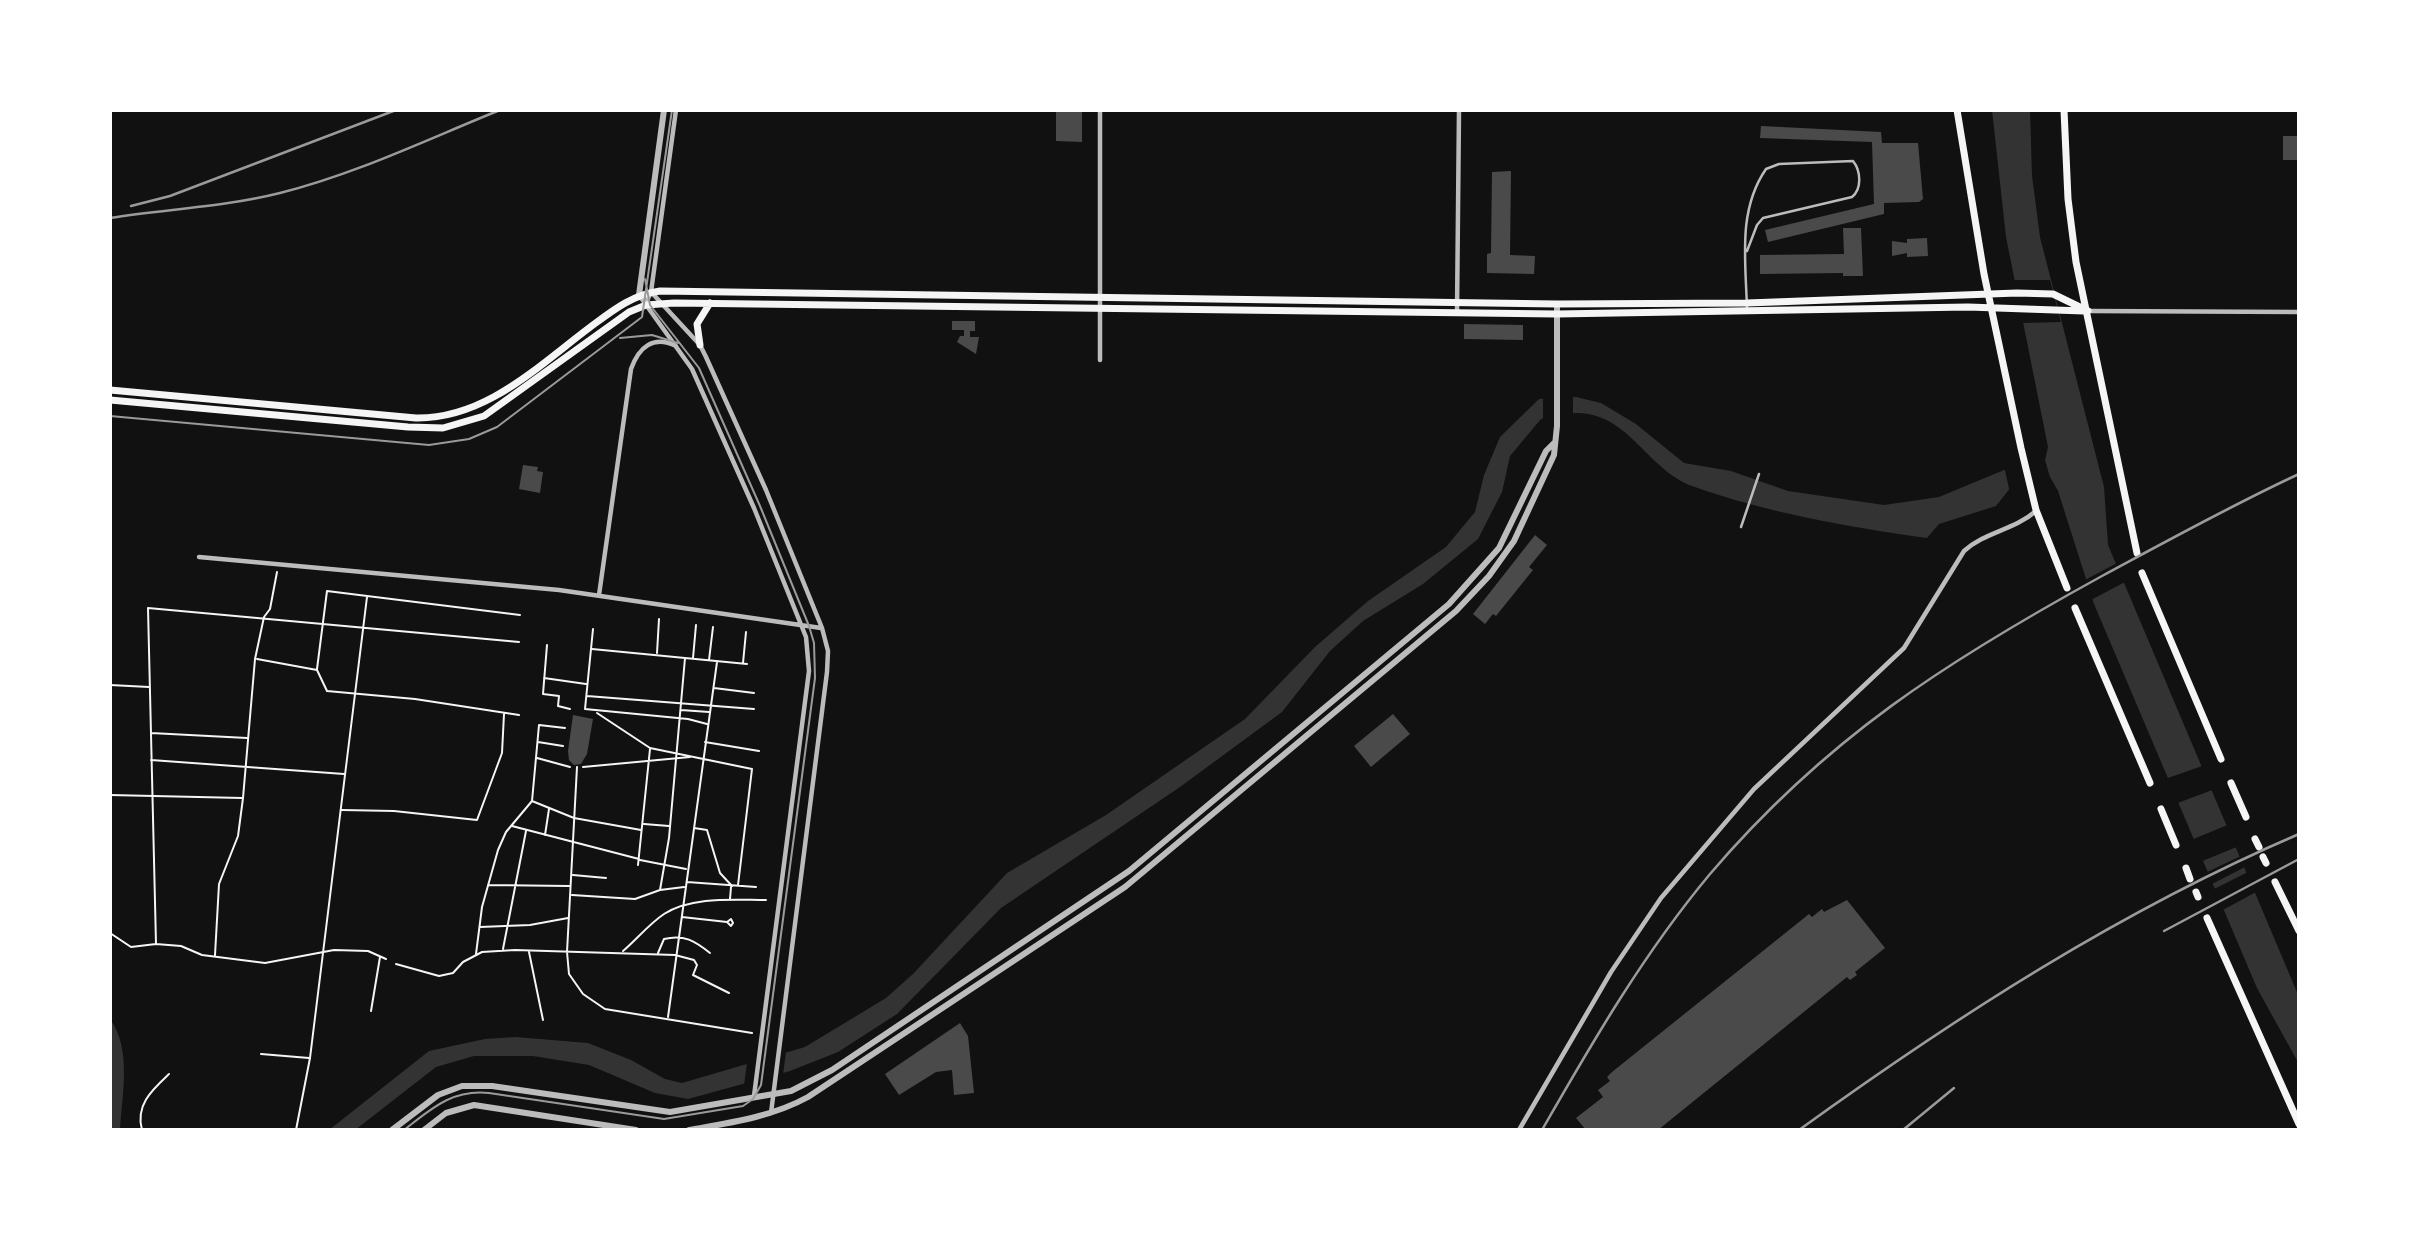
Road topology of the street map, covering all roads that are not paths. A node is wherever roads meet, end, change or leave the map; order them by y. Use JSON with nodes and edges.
{"nodes":[{"id":1,"x":664,"y":110,"type":"edge"},
{"id":2,"x":676,"y":110,"type":"edge"},
{"id":3,"x":1100,"y":110,"type":"edge"},
{"id":4,"x":1459,"y":110,"type":"edge"},
{"id":5,"x":1957,"y":110,"type":"edge"},
{"id":6,"x":2064,"y":110,"type":"edge"},
{"id":7,"x":1747,"y":251,"type":"junction"},
{"id":8,"x":652,"y":292,"type":"junction"},
{"id":9,"x":639,"y":295,"type":"junction"},
{"id":10,"x":1989,"y":295,"type":"junction"},
{"id":11,"x":1100,"y":298,"type":"junction"},
{"id":12,"x":1457,"y":302,"type":"junction"},
{"id":13,"x":710,"y":303,"type":"junction"},
{"id":14,"x":1747,"y":303,"type":"junction"},
{"id":15,"x":664,"y":304,"type":"junction"},
{"id":16,"x":1557,"y":304,"type":"junction"},
{"id":17,"x":645,"y":305,"type":"junction"},
{"id":18,"x":1992,"y":308,"type":"junction"},
{"id":19,"x":1100,"y":309,"type":"junction"},
{"id":20,"x":1747,"y":312,"type":"junction"},
{"id":21,"x":2088,"y":312,"type":"junction"},
{"id":22,"x":2299,"y":312,"type":"edge"},
{"id":23,"x":1457,"y":313,"type":"junction"},
{"id":24,"x":1557,"y":314,"type":"junction"},
{"id":25,"x":700,"y":345,"type":"junction"},
{"id":26,"x":679,"y":348,"type":"junction"},
{"id":27,"x":1100,"y":360,"type":"dead end"},
{"id":28,"x":110,"y":390,"type":"edge"},
{"id":29,"x":110,"y":400,"type":"edge"},
{"id":30,"x":1554,"y":443,"type":"junction"},
{"id":31,"x":1759,"y":474,"type":"dead end"},
{"id":32,"x":2036,"y":510,"type":"junction"},
{"id":33,"x":1741,"y":527,"type":"dead end"},
{"id":34,"x":2137,"y":553,"type":"dead end"},
{"id":35,"x":199,"y":557,"type":"dead end"},
{"id":36,"x":2142,"y":573,"type":"dead end"},
{"id":37,"x":2067,"y":588,"type":"dead end"},
{"id":38,"x":599,"y":595,"type":"junction"},
{"id":39,"x":2075,"y":608,"type":"dead end"},
{"id":40,"x":801,"y":625,"type":"junction"},
{"id":41,"x":822,"y":628,"type":"junction"},
{"id":42,"x":2221,"y":759,"type":"dead end"},
{"id":43,"x":2150,"y":783,"type":"dead end"},
{"id":44,"x":2231,"y":783,"type":"dead end"},
{"id":45,"x":2161,"y":809,"type":"dead end"},
{"id":46,"x":2246,"y":817,"type":"dead end"},
{"id":47,"x":2255,"y":839,"type":"dead end"},
{"id":48,"x":2176,"y":845,"type":"dead end"},
{"id":49,"x":2259,"y":847,"type":"dead end"},
{"id":50,"x":2186,"y":868,"type":"dead end"},
{"id":51,"x":2190,"y":879,"type":"dead end"},
{"id":52,"x":2275,"y":882,"type":"dead end"},
{"id":53,"x":2207,"y":918,"type":"dead end"},
{"id":54,"x":2299,"y":931,"type":"edge"},
{"id":55,"x":773,"y":1094,"type":"junction"},
{"id":56,"x":754,"y":1096,"type":"junction"},
{"id":57,"x":771,"y":1113,"type":"junction"},
{"id":58,"x":2299,"y":1125,"type":"edge"},
{"id":59,"x":392,"y":1130,"type":"edge"},
{"id":60,"x":424,"y":1130,"type":"edge"},
{"id":61,"x":636,"y":1130,"type":"edge"},
{"id":62,"x":689,"y":1130,"type":"edge"},
{"id":63,"x":1519,"y":1130,"type":"edge"}],
"edges":[{"from":1,"to":9,"type":"street"},
{"from":2,"to":8,"type":"street"},
{"from":3,"to":11,"type":"street"},
{"from":4,"to":12,"type":"street"},
{"from":5,"to":10,"type":"main road"},
{"from":6,"to":21,"type":"main road"},
{"from":7,"to":7,"type":"lane"},
{"from":7,"to":14,"type":"lane"},
{"from":8,"to":9,"type":"main road"},
{"from":8,"to":11,"type":"main road"},
{"from":8,"to":15,"type":"street"},
{"from":8,"to":17,"type":"street"},
{"from":9,"to":17,"type":"street"},
{"from":9,"to":28,"type":"main road"},
{"from":10,"to":14,"type":"main road"},
{"from":10,"to":18,"type":"main road"},
{"from":10,"to":21,"type":"main road"},
{"from":11,"to":12,"type":"main road"},
{"from":11,"to":19,"type":"street"},
{"from":12,"to":16,"type":"main road"},
{"from":12,"to":23,"type":"street"},
{"from":13,"to":15,"type":"main road"},
{"from":13,"to":19,"type":"main road"},
{"from":13,"to":25,"type":"main road"},
{"from":14,"to":16,"type":"main road"},
{"from":14,"to":20,"type":"lane"},
{"from":15,"to":17,"type":"main road"},
{"from":15,"to":25,"type":"street"},
{"from":16,"to":24,"type":"street"},
{"from":17,"to":26,"type":"street"},
{"from":17,"to":29,"type":"main road"},
{"from":18,"to":20,"type":"main road"},
{"from":18,"to":21,"type":"main road"},
{"from":18,"to":32,"type":"main road"},
{"from":19,"to":23,"type":"main road"},
{"from":19,"to":27,"type":"street"},
{"from":20,"to":24,"type":"main road"},
{"from":21,"to":22,"type":"street"},
{"from":21,"to":34,"type":"main road"},
{"from":23,"to":24,"type":"main road"},
{"from":24,"to":30,"type":"street"},
{"from":25,"to":41,"type":"street"},
{"from":26,"to":38,"type":"street"},
{"from":26,"to":40,"type":"street"},
{"from":30,"to":55,"type":"street"},
{"from":30,"to":57,"type":"street"},
{"from":31,"to":33,"type":"lane"},
{"from":32,"to":37,"type":"main road"},
{"from":32,"to":63,"type":"street"},
{"from":35,"to":38,"type":"street"},
{"from":36,"to":42,"type":"main road"},
{"from":38,"to":40,"type":"street"},
{"from":39,"to":43,"type":"main road"},
{"from":40,"to":41,"type":"street"},
{"from":40,"to":56,"type":"street"},
{"from":41,"to":55,"type":"street"},
{"from":44,"to":46,"type":"main road"},
{"from":45,"to":48,"type":"main road"},
{"from":47,"to":49,"type":"main road"},
{"from":50,"to":51,"type":"main road"},
{"from":52,"to":54,"type":"main road"},
{"from":53,"to":58,"type":"main road"},
{"from":55,"to":56,"type":"street"},
{"from":55,"to":57,"type":"street"},
{"from":56,"to":59,"type":"street"},
{"from":57,"to":62,"type":"street"},
{"from":60,"to":61,"type":"street"}]}
